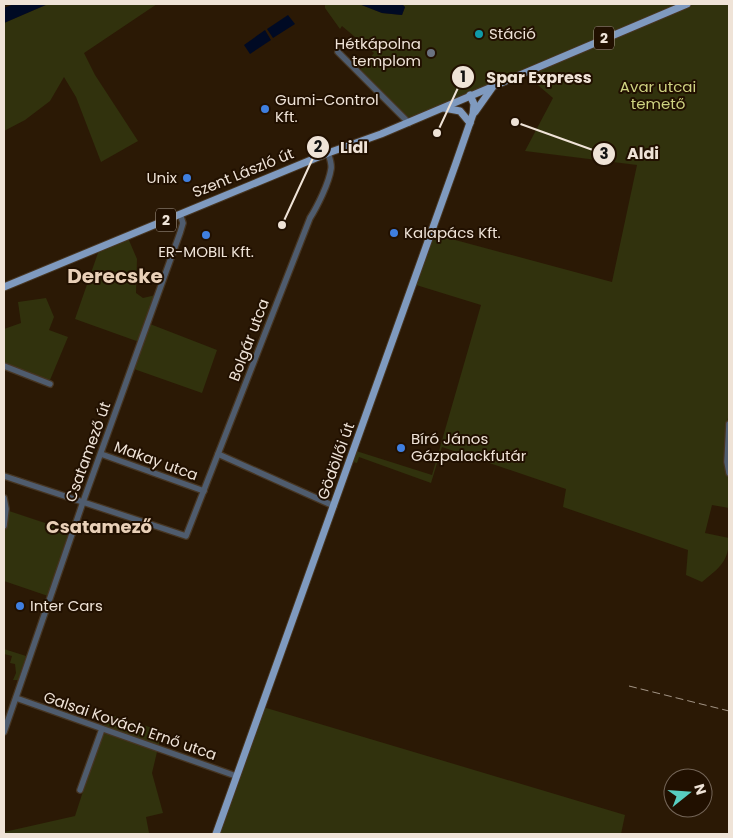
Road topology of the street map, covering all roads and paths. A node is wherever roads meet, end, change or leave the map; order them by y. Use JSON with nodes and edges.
{"nodes":[{"id":1,"x":687,"y":4,"type":"edge"},
{"id":2,"x":338,"y":52,"type":"dead end"},
{"id":3,"x":495,"y":85,"type":"junction"},
{"id":4,"x":470,"y":95,"type":"junction"},
{"id":5,"x":441,"y":108,"type":"junction"},
{"id":6,"x":473,"y":114,"type":"junction"},
{"id":7,"x":409,"y":122,"type":"junction"},
{"id":8,"x":470,"y":123,"type":"junction"},
{"id":9,"x":328,"y":154,"type":"junction"},
{"id":10,"x":180,"y":214,"type":"junction"},
{"id":11,"x":4,"y":287,"type":"edge"},
{"id":12,"x":4,"y":366,"type":"edge"},
{"id":13,"x":50,"y":384,"type":"dead end"},
{"id":14,"x":729,"y":424,"type":"edge"},
{"id":15,"x":101,"y":454,"type":"junction"},
{"id":16,"x":218,"y":454,"type":"junction"},
{"id":17,"x":729,"y":473,"type":"edge"},
{"id":18,"x":4,"y":476,"type":"edge"},
{"id":19,"x":204,"y":491,"type":"junction"},
{"id":20,"x":4,"y":498,"type":"edge"},
{"id":21,"x":83,"y":502,"type":"junction"},
{"id":22,"x":334,"y":506,"type":"junction"},
{"id":23,"x":4,"y":526,"type":"edge"},
{"id":24,"x":16,"y":698,"type":"junction"},
{"id":25,"x":102,"y":729,"type":"junction"},
{"id":26,"x":4,"y":732,"type":"edge"},
{"id":27,"x":236,"y":776,"type":"junction"},
{"id":28,"x":80,"y":790,"type":"dead end"},
{"id":29,"x":216,"y":834,"type":"edge"}],
"edges":[{"from":1,"to":3,"type":"main road","name":"Szent László út","number":"2"},
{"from":2,"to":7,"type":"street"},
{"from":3,"to":4,"type":"main road","name":"Szent László út","number":"2"},
{"from":3,"to":6,"type":"main road"},
{"from":4,"to":5,"type":"main road","name":"Szent László út","number":"2"},
{"from":4,"to":6,"type":"main road","name":"Gödöllői út"},
{"from":5,"to":7,"type":"main road","name":"Szent László út","number":"2"},
{"from":5,"to":8,"type":"main road"},
{"from":6,"to":8,"type":"main road","name":"Gödöllői út"},
{"from":7,"to":9,"type":"main road","name":"Szent László út","number":"2"},
{"from":8,"to":22,"type":"main road","name":"Gödöllői út"},
{"from":9,"to":10,"type":"main road","name":"Szent László út","number":"2"},
{"from":9,"to":16,"type":"street","name":"Bolgár utca"},
{"from":10,"to":11,"type":"main road","name":"Szent László út","number":"2"},
{"from":10,"to":15,"type":"street","name":"Csatamező út"},
{"from":12,"to":13,"type":"street"},
{"from":14,"to":17,"type":"street"},
{"from":15,"to":19,"type":"street","name":"Makay utca"},
{"from":15,"to":21,"type":"street","name":"Csatamező út"},
{"from":16,"to":19,"type":"street","name":"Bolgár utca"},
{"from":16,"to":22,"type":"street"},
{"from":18,"to":21,"type":"street"},
{"from":19,"to":21,"type":"street","name":"Bolgár utca"},
{"from":20,"to":23,"type":"street"},
{"from":21,"to":24,"type":"street","name":"Csatamező út"},
{"from":22,"to":27,"type":"main road","name":"Gödöllői út"},
{"from":24,"to":25,"type":"street","name":"Galsai Kovách Ernő utca"},
{"from":24,"to":26,"type":"street","name":"Csatamező út"},
{"from":25,"to":27,"type":"street","name":"Galsai Kovách Ernő utca"},
{"from":25,"to":28,"type":"street"},
{"from":27,"to":29,"type":"main road","name":"Gödöllői út"}]}
